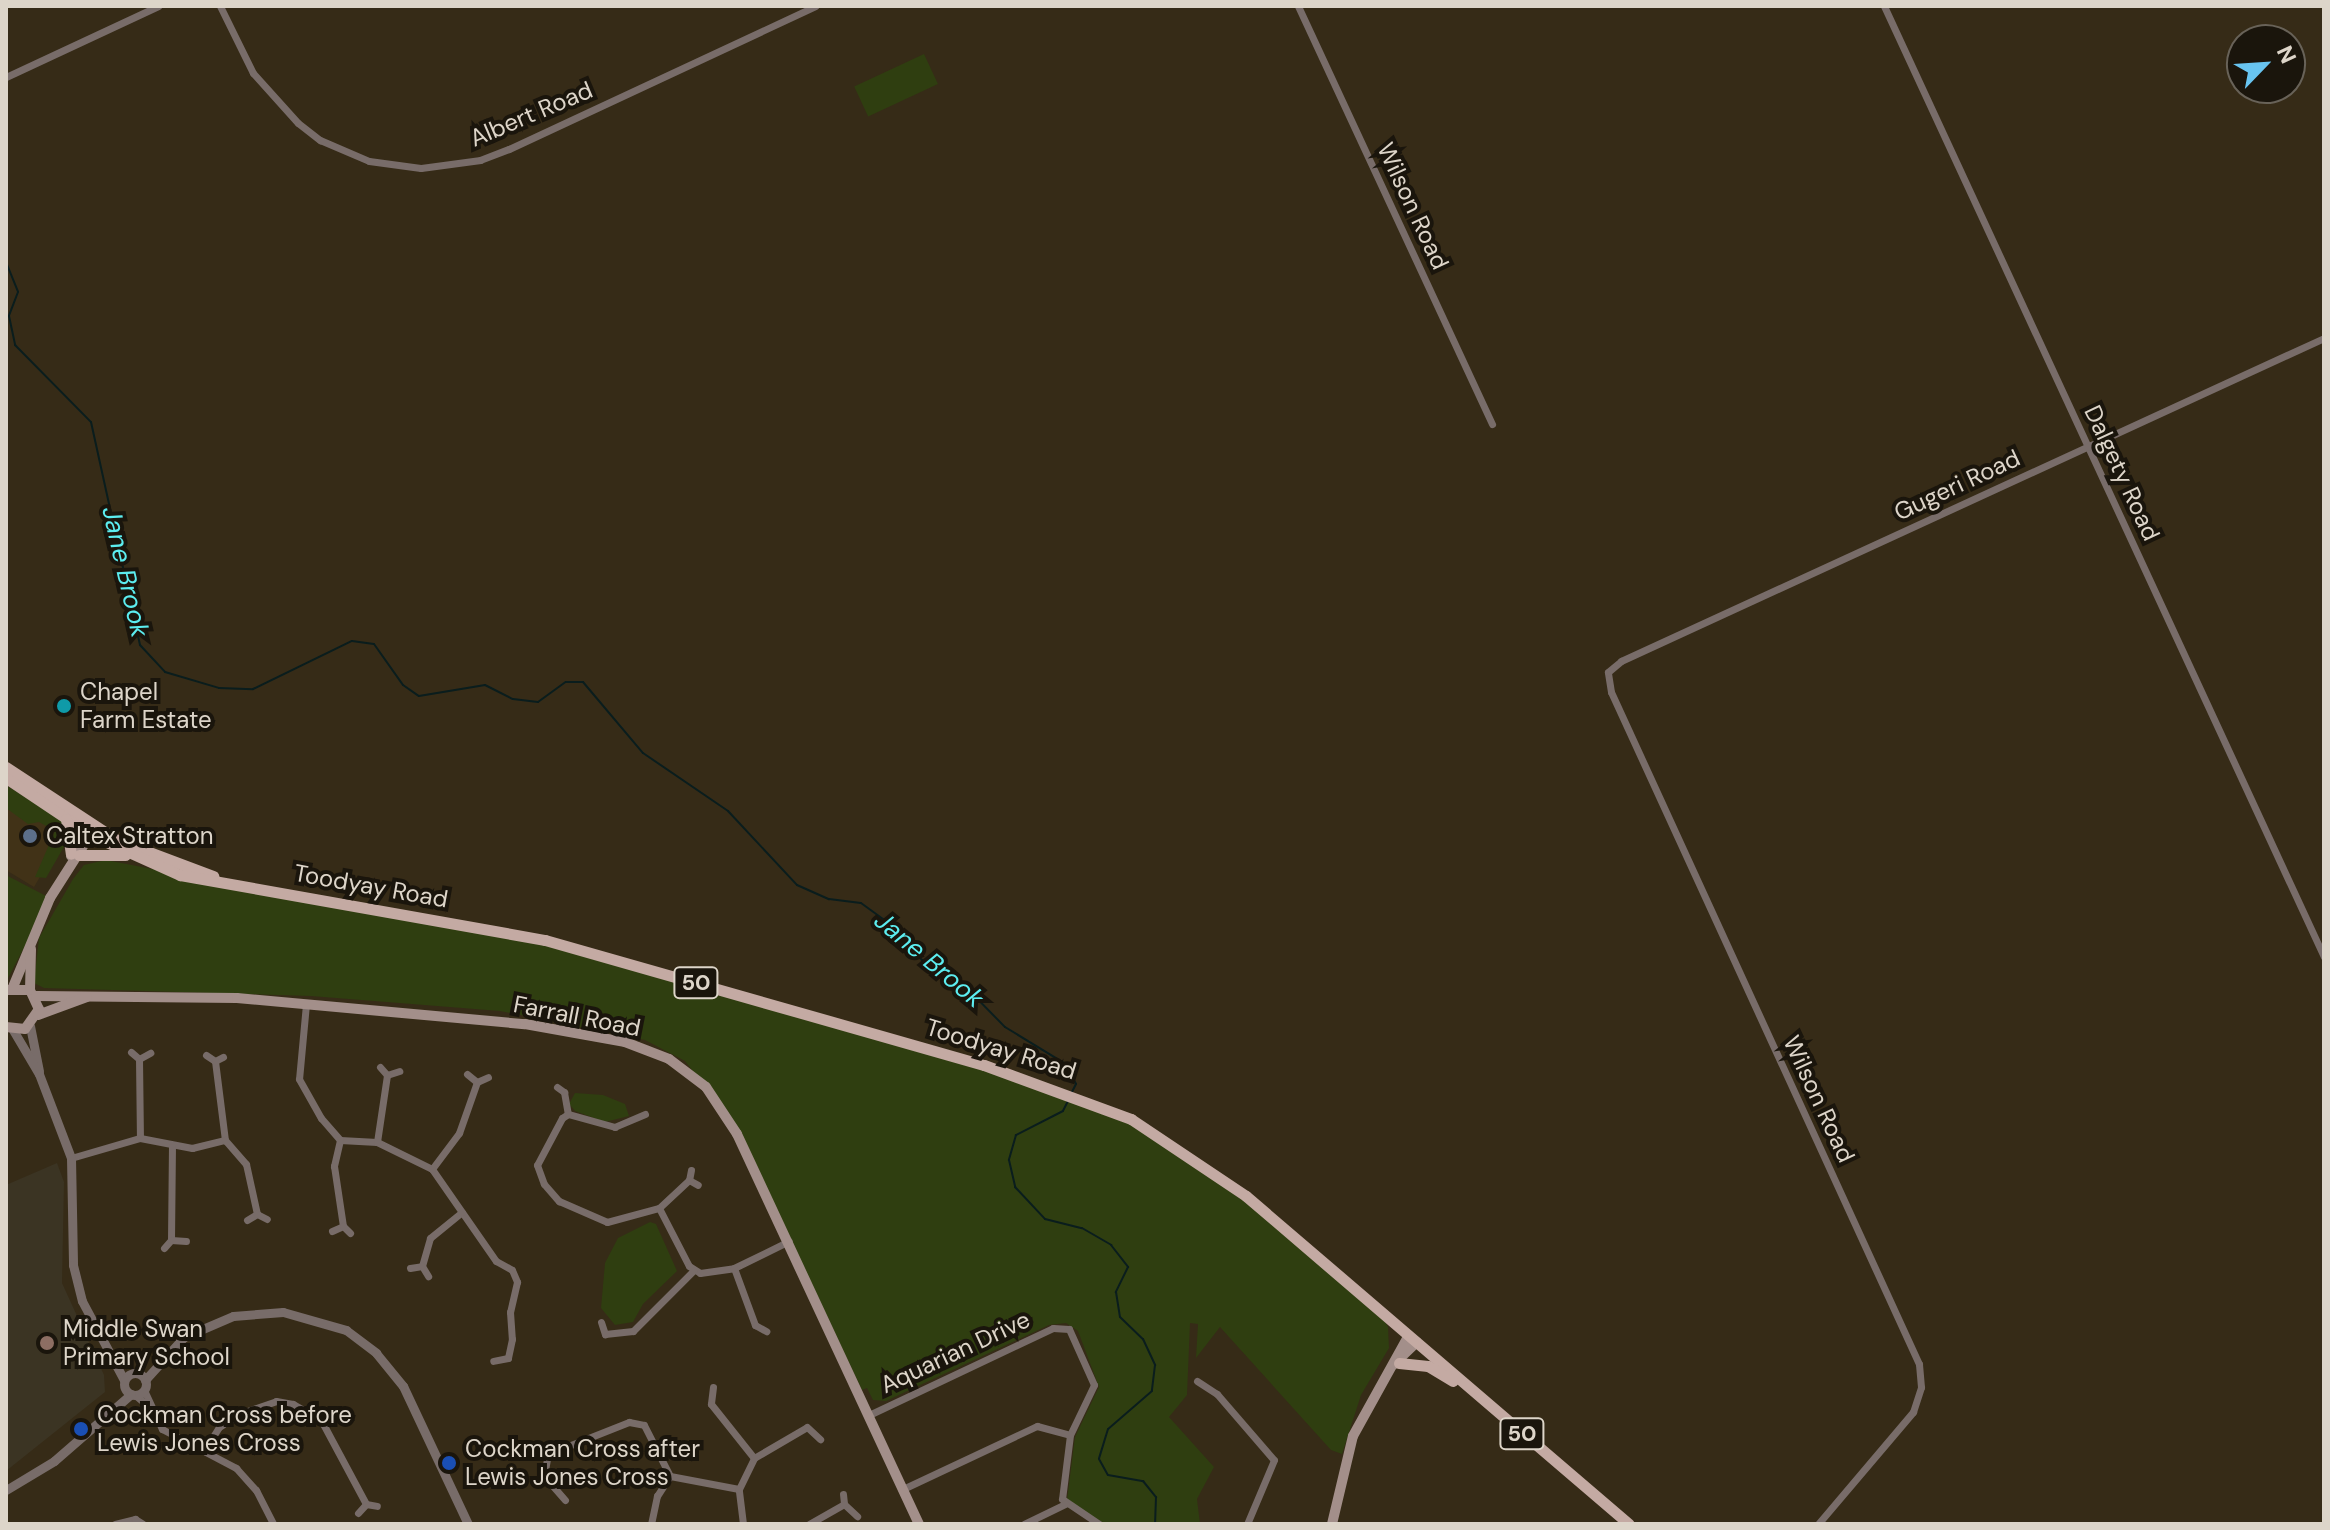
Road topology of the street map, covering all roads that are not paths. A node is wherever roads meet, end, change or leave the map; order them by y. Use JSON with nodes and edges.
{"nodes":[{"id":1,"x":158,"y":6,"type":"edge"},
{"id":2,"x":220,"y":6,"type":"edge"},
{"id":3,"x":815,"y":6,"type":"edge"},
{"id":4,"x":1298,"y":6,"type":"edge"},
{"id":5,"x":1884,"y":6,"type":"edge"},
{"id":6,"x":6,"y":77,"type":"edge"},
{"id":7,"x":2324,"y":338,"type":"edge"},
{"id":8,"x":1492,"y":424,"type":"dead end"},
{"id":9,"x":2088,"y":447,"type":"junction"},
{"id":10,"x":1608,"y":672,"type":"joint"},
{"id":11,"x":6,"y":767,"type":"edge"},
{"id":12,"x":6,"y":778,"type":"edge"},
{"id":13,"x":66,"y":819,"type":"junction"},
{"id":14,"x":90,"y":829,"type":"junction"},
{"id":15,"x":134,"y":856,"type":"junction"},
{"id":16,"x":73,"y":857,"type":"junction"},
{"id":17,"x":229,"y":883,"type":"junction"},
{"id":18,"x":31,"y":947,"type":"junction"},
{"id":19,"x":2324,"y":957,"type":"edge"},
{"id":20,"x":9,"y":988,"type":"edge"},
{"id":21,"x":33,"y":993,"type":"junction"},
{"id":22,"x":97,"y":994,"type":"junction"},
{"id":23,"x":306,"y":1004,"type":"junction"},
{"id":24,"x":38,"y":1015,"type":"junction"},
{"id":25,"x":30,"y":1026,"type":"junction"},
{"id":26,"x":10,"y":1029,"type":"edge"},
{"id":27,"x":131,"y":1052,"type":"dead end"},
{"id":28,"x":150,"y":1053,"type":"dead end"},
{"id":29,"x":206,"y":1055,"type":"dead end"},
{"id":30,"x":223,"y":1057,"type":"dead end"},
{"id":31,"x":139,"y":1059,"type":"junction"},
{"id":32,"x":215,"y":1061,"type":"junction"},
{"id":33,"x":380,"y":1067,"type":"dead end"},
{"id":34,"x":399,"y":1071,"type":"dead end"},
{"id":35,"x":39,"y":1074,"type":"junction"},
{"id":36,"x":467,"y":1074,"type":"dead end"},
{"id":37,"x":387,"y":1075,"type":"junction"},
{"id":38,"x":488,"y":1077,"type":"dead end"},
{"id":39,"x":477,"y":1082,"type":"junction"},
{"id":40,"x":573,"y":1089,"type":"dead end"},
{"id":41,"x":632,"y":1105,"type":"dead end"},
{"id":42,"x":568,"y":1114,"type":"junction"},
{"id":43,"x":140,"y":1138,"type":"junction"},
{"id":44,"x":225,"y":1140,"type":"junction"},
{"id":45,"x":340,"y":1140,"type":"junction"},
{"id":46,"x":377,"y":1142,"type":"junction"},
{"id":47,"x":172,"y":1147,"type":"junction"},
{"id":48,"x":71,"y":1158,"type":"junction"},
{"id":49,"x":432,"y":1169,"type":"junction"},
{"id":50,"x":691,"y":1170,"type":"dead end"},
{"id":51,"x":689,"y":1180,"type":"junction"},
{"id":52,"x":698,"y":1185,"type":"dead end"},
{"id":53,"x":659,"y":1208,"type":"junction"},
{"id":54,"x":462,"y":1212,"type":"junction"},
{"id":55,"x":257,"y":1214,"type":"junction"},
{"id":56,"x":267,"y":1219,"type":"dead end"},
{"id":57,"x":247,"y":1220,"type":"dead end"},
{"id":58,"x":343,"y":1226,"type":"junction"},
{"id":59,"x":332,"y":1231,"type":"dead end"},
{"id":60,"x":350,"y":1233,"type":"dead end"},
{"id":61,"x":171,"y":1240,"type":"junction"},
{"id":62,"x":186,"y":1241,"type":"dead end"},
{"id":63,"x":789,"y":1241,"type":"junction"},
{"id":64,"x":164,"y":1248,"type":"dead end"},
{"id":65,"x":422,"y":1266,"type":"junction"},
{"id":66,"x":410,"y":1268,"type":"dead end"},
{"id":67,"x":734,"y":1268,"type":"junction"},
{"id":68,"x":693,"y":1271,"type":"junction"},
{"id":69,"x":428,"y":1276,"type":"dead end"},
{"id":70,"x":601,"y":1322,"type":"dead end"},
{"id":71,"x":766,"y":1331,"type":"dead end"},
{"id":72,"x":605,"y":1334,"type":"junction"},
{"id":73,"x":1413,"y":1339,"type":"junction"},
{"id":74,"x":598,"y":1340,"type":"dead end"},
{"id":75,"x":114,"y":1356,"type":"junction"},
{"id":76,"x":508,"y":1358,"type":"junction"},
{"id":77,"x":493,"y":1361,"type":"dead end"},
{"id":78,"x":155,"y":1364,"type":"junction"},
{"id":79,"x":1395,"y":1364,"type":"junction"},
{"id":80,"x":513,"y":1367,"type":"dead end"},
{"id":81,"x":135,"y":1373,"type":"junction"},
{"id":82,"x":1197,"y":1381,"type":"dead end"},
{"id":83,"x":713,"y":1387,"type":"dead end"},
{"id":84,"x":134,"y":1388,"type":"junction"},
{"id":85,"x":1484,"y":1401,"type":"junction"},
{"id":86,"x":711,"y":1404,"type":"junction"},
{"id":87,"x":702,"y":1408,"type":"dead end"},
{"id":88,"x":871,"y":1414,"type":"junction"},
{"id":89,"x":806,"y":1415,"type":"dead end"},
{"id":90,"x":807,"y":1427,"type":"junction"},
{"id":91,"x":1070,"y":1435,"type":"junction"},
{"id":92,"x":820,"y":1439,"type":"dead end"},
{"id":93,"x":204,"y":1451,"type":"junction"},
{"id":94,"x":754,"y":1458,"type":"junction"},
{"id":95,"x":670,"y":1476,"type":"junction"},
{"id":96,"x":905,"y":1488,"type":"junction"},
{"id":97,"x":739,"y":1489,"type":"junction"},
{"id":98,"x":6,"y":1490,"type":"edge"},
{"id":99,"x":843,"y":1494,"type":"dead end"},
{"id":100,"x":565,"y":1500,"type":"dead end"},
{"id":101,"x":366,"y":1504,"type":"junction"},
{"id":102,"x":844,"y":1504,"type":"junction"},
{"id":103,"x":1065,"y":1504,"type":"junction"},
{"id":104,"x":377,"y":1506,"type":"dead end"},
{"id":105,"x":358,"y":1513,"type":"dead end"},
{"id":106,"x":857,"y":1516,"type":"dead end"},
{"id":107,"x":918,"y":1520,"type":"edge"},
{"id":108,"x":115,"y":1524,"type":"edge"},
{"id":109,"x":143,"y":1524,"type":"edge"},
{"id":110,"x":273,"y":1524,"type":"edge"},
{"id":111,"x":468,"y":1524,"type":"edge"},
{"id":112,"x":651,"y":1524,"type":"edge"},
{"id":113,"x":743,"y":1524,"type":"edge"},
{"id":114,"x":809,"y":1524,"type":"edge"},
{"id":115,"x":926,"y":1524,"type":"edge"},
{"id":116,"x":1024,"y":1524,"type":"edge"},
{"id":117,"x":1099,"y":1524,"type":"edge"},
{"id":118,"x":1247,"y":1524,"type":"edge"},
{"id":119,"x":1332,"y":1524,"type":"edge"},
{"id":120,"x":1629,"y":1524,"type":"edge"},
{"id":121,"x":1818,"y":1524,"type":"edge"}],
"edges":[{"from":1,"to":6,"type":"street"},
{"from":2,"to":3,"type":"street","name":"Albert Road"},
{"from":4,"to":8,"type":"street","name":"Wilson Road"},
{"from":5,"to":9,"type":"street","name":"Dalgety Road"},
{"from":7,"to":9,"type":"street","name":"Gugeri Road"},
{"from":9,"to":10,"type":"street","name":"Gugeri Road"},
{"from":9,"to":19,"type":"street","name":"Dalgety Road"},
{"from":10,"to":121,"type":"street","name":"Wilson Road"},
{"from":11,"to":14,"type":"main road","name":"Toodyay Road","number":"50"},
{"from":12,"to":13,"type":"main road","name":"Toodyay Road","number":"50"},
{"from":13,"to":14,"type":"main road","name":"Toodyay Road","number":"50"},
{"from":13,"to":16,"type":"main road"},
{"from":14,"to":15,"type":"main road","name":"Toodyay Road","number":"50"},
{"from":14,"to":16,"type":"main road"},
{"from":14,"to":17,"type":"main road","name":"Toodyay Road","number":"50"},
{"from":15,"to":16,"type":"main road"},
{"from":15,"to":17,"type":"main road","name":"Toodyay Road","number":"50"},
{"from":16,"to":18,"type":"main road"},
{"from":17,"to":73,"type":"main road","name":"Toodyay Road","number":"50"},
{"from":18,"to":20,"type":"main road"},
{"from":18,"to":21,"type":"main road"},
{"from":20,"to":21,"type":"main road","name":"Farrall Road"},
{"from":21,"to":22,"type":"main road","name":"Farrall Road"},
{"from":21,"to":24,"type":"main road"},
{"from":22,"to":23,"type":"main road","name":"Farrall Road"},
{"from":22,"to":24,"type":"main road","name":"Farrall Road"},
{"from":23,"to":45,"type":"street"},
{"from":23,"to":63,"type":"main road","name":"Farrall Road"},
{"from":24,"to":25,"type":"main road"},
{"from":25,"to":26,"type":"main road"},
{"from":25,"to":35,"type":"street"},
{"from":26,"to":35,"type":"street"},
{"from":27,"to":31,"type":"street"},
{"from":28,"to":31,"type":"street"},
{"from":29,"to":32,"type":"street"},
{"from":30,"to":32,"type":"street"},
{"from":31,"to":43,"type":"street"},
{"from":32,"to":44,"type":"street"},
{"from":33,"to":37,"type":"street"},
{"from":34,"to":37,"type":"street"},
{"from":35,"to":48,"type":"street"},
{"from":36,"to":39,"type":"street"},
{"from":37,"to":46,"type":"street"},
{"from":38,"to":39,"type":"street"},
{"from":39,"to":49,"type":"street"},
{"from":40,"to":42,"type":"street"},
{"from":41,"to":42,"type":"street"},
{"from":42,"to":53,"type":"street"},
{"from":43,"to":47,"type":"street"},
{"from":43,"to":48,"type":"street"},
{"from":44,"to":47,"type":"street"},
{"from":44,"to":55,"type":"street"},
{"from":45,"to":46,"type":"street"},
{"from":45,"to":58,"type":"street"},
{"from":46,"to":49,"type":"street"},
{"from":47,"to":61,"type":"street"},
{"from":48,"to":75,"type":"street"},
{"from":49,"to":54,"type":"street"},
{"from":50,"to":51,"type":"street"},
{"from":51,"to":52,"type":"street"},
{"from":51,"to":53,"type":"street"},
{"from":53,"to":68,"type":"street"},
{"from":54,"to":65,"type":"street"},
{"from":54,"to":76,"type":"street"},
{"from":55,"to":56,"type":"street"},
{"from":55,"to":57,"type":"street"},
{"from":58,"to":59,"type":"street"},
{"from":58,"to":60,"type":"street"},
{"from":61,"to":62,"type":"street"},
{"from":61,"to":64,"type":"street"},
{"from":63,"to":67,"type":"street"},
{"from":63,"to":88,"type":"main road","name":"Farrall Road"},
{"from":65,"to":66,"type":"street"},
{"from":65,"to":69,"type":"street"},
{"from":67,"to":68,"type":"street"},
{"from":67,"to":71,"type":"street"},
{"from":68,"to":72,"type":"street"},
{"from":70,"to":72,"type":"street"},
{"from":72,"to":74,"type":"street"},
{"from":73,"to":79,"type":"main road"},
{"from":73,"to":85,"type":"main road","name":"Toodyay Road","number":"50"},
{"from":75,"to":81,"type":"street"},
{"from":75,"to":84,"type":"street"},
{"from":76,"to":77,"type":"street"},
{"from":76,"to":80,"type":"street"},
{"from":78,"to":81,"type":"street"},
{"from":78,"to":84,"type":"street"},
{"from":78,"to":111,"type":"street"},
{"from":79,"to":85,"type":"main road"},
{"from":79,"to":119,"type":"main road"},
{"from":81,"to":84,"type":"street"},
{"from":82,"to":118,"type":"street"},
{"from":83,"to":86,"type":"street"},
{"from":84,"to":93,"type":"street"},
{"from":84,"to":98,"type":"street"},
{"from":85,"to":120,"type":"main road","name":"Toodyay Road","number":"50"},
{"from":86,"to":87,"type":"street"},
{"from":86,"to":94,"type":"street"},
{"from":88,"to":91,"type":"street","name":"Aquarian Drive"},
{"from":88,"to":96,"type":"main road","name":"Farrall Road"},
{"from":89,"to":90,"type":"street"},
{"from":90,"to":92,"type":"street"},
{"from":90,"to":94,"type":"street"},
{"from":91,"to":96,"type":"street"},
{"from":91,"to":103,"type":"street","name":"Aquarian Drive"},
{"from":93,"to":101,"type":"street"},
{"from":93,"to":110,"type":"street"},
{"from":94,"to":97,"type":"street"},
{"from":95,"to":97,"type":"street"},
{"from":95,"to":100,"type":"street"},
{"from":95,"to":112,"type":"street"},
{"from":96,"to":107,"type":"main road","name":"Farrall Road"},
{"from":97,"to":113,"type":"street"},
{"from":99,"to":102,"type":"street"},
{"from":101,"to":104,"type":"street"},
{"from":101,"to":105,"type":"street"},
{"from":102,"to":106,"type":"street"},
{"from":102,"to":114,"type":"street"},
{"from":103,"to":116,"type":"street"},
{"from":103,"to":117,"type":"street"},
{"from":107,"to":115,"type":"main road","name":"Farrall Road"},
{"from":108,"to":109,"type":"street"}]}
